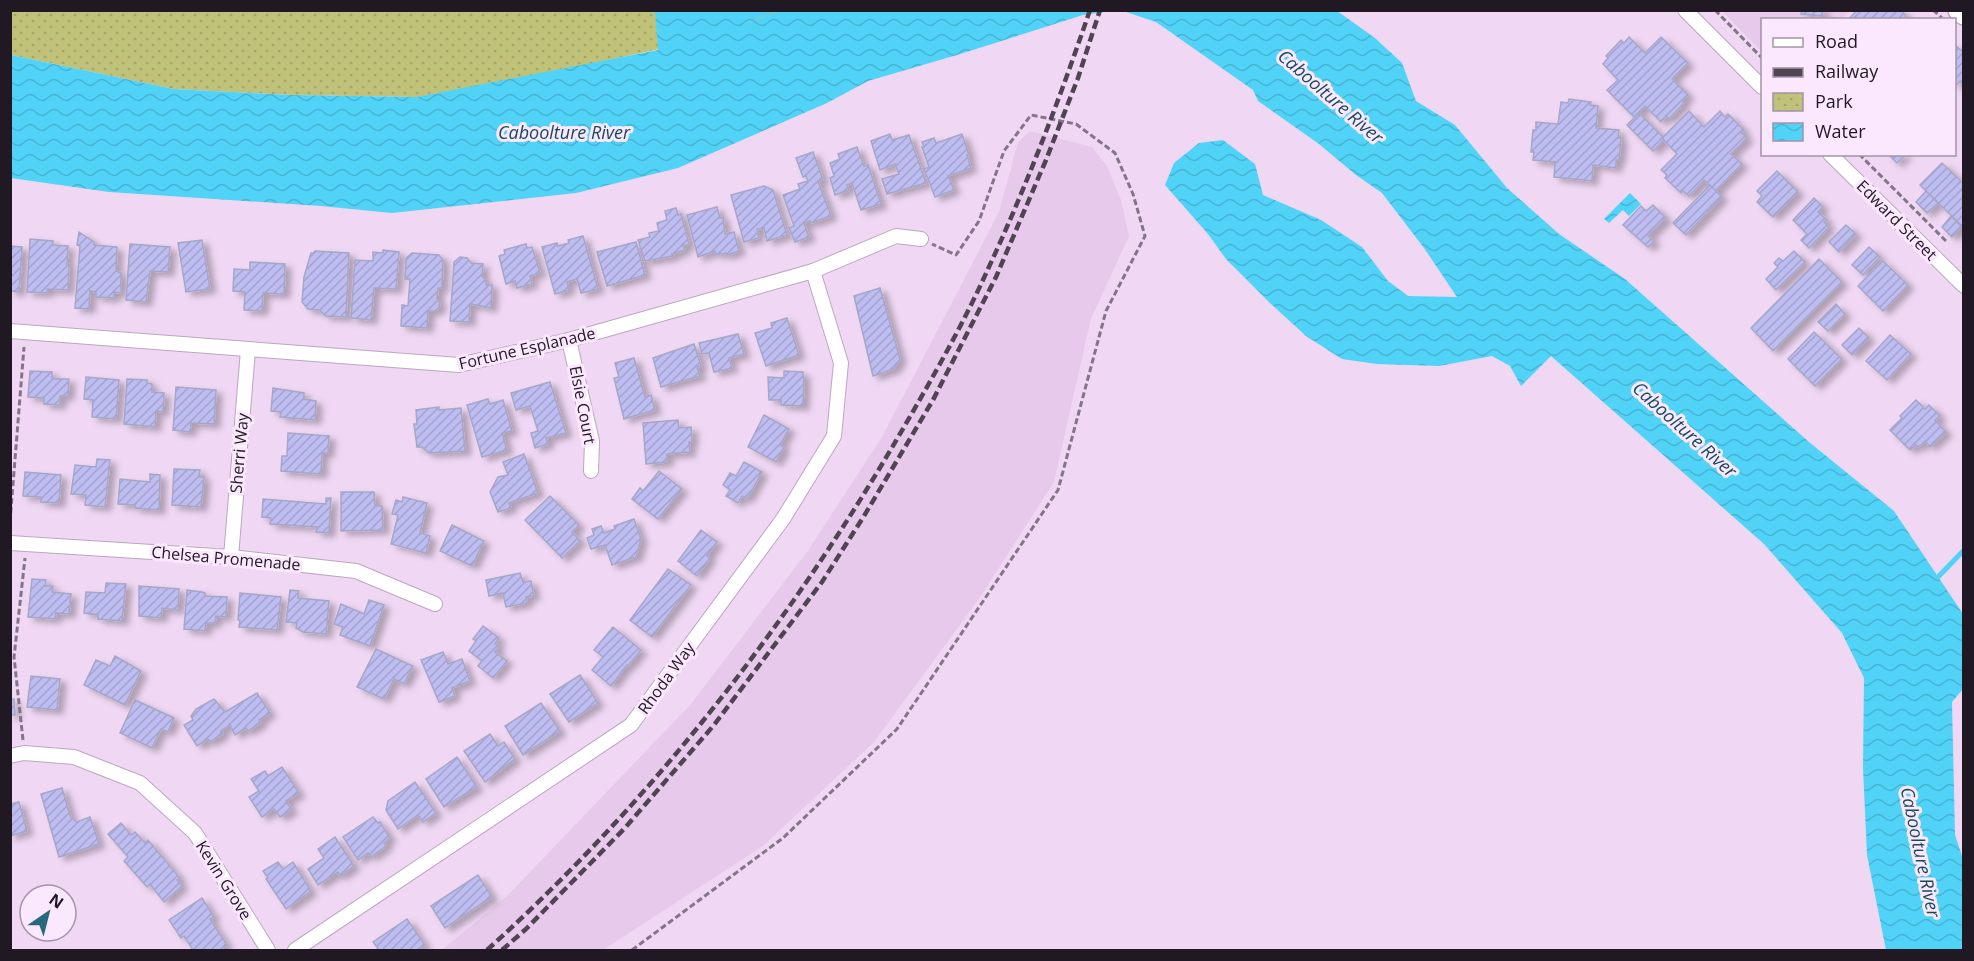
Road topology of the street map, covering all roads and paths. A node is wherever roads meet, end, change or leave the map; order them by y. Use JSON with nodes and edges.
{"nodes":[{"id":1,"x":1685,"y":10,"type":"edge"},
{"id":2,"x":1714,"y":10,"type":"edge"},
{"id":3,"x":1959,"y":10,"type":"edge"},
{"id":4,"x":1964,"y":14,"type":"edge"},
{"id":5,"x":1761,"y":57,"type":"edge"},
{"id":6,"x":1761,"y":86,"type":"edge"},
{"id":7,"x":1832,"y":156,"type":"edge"},
{"id":8,"x":1861,"y":156,"type":"edge"},
{"id":9,"x":921,"y":240,"type":"joint"},
{"id":10,"x":1948,"y":243,"type":"dead end"},
{"id":11,"x":813,"y":271,"type":"junction"},
{"id":12,"x":1964,"y":286,"type":"edge"},
{"id":13,"x":10,"y":331,"type":"edge"},
{"id":14,"x":26,"y":332,"type":"junction"},
{"id":15,"x":569,"y":339,"type":"junction"},
{"id":16,"x":248,"y":350,"type":"junction"},
{"id":17,"x":591,"y":471,"type":"dead end"},
{"id":18,"x":10,"y":522,"type":"edge"},
{"id":19,"x":10,"y":543,"type":"edge"},
{"id":20,"x":27,"y":543,"type":"junction"},
{"id":21,"x":231,"y":557,"type":"junction"},
{"id":22,"x":435,"y":604,"type":"dead end"},
{"id":23,"x":17,"y":754,"type":"edge"},
{"id":24,"x":268,"y":951,"type":"edge"},
{"id":25,"x":295,"y":951,"type":"edge"},
{"id":26,"x":632,"y":951,"type":"edge"}],
"edges":[{"from":1,"to":6,"type":"street"},
{"from":2,"to":5,"type":"path"},
{"from":3,"to":4,"type":"main road"},
{"from":7,"to":12,"type":"street","name":"Edward Street"},
{"from":8,"to":10,"type":"path"},
{"from":9,"to":11,"type":"street","name":"Fortune Esplanade"},
{"from":9,"to":26,"type":"path"},
{"from":11,"to":15,"type":"street","name":"Fortune Esplanade"},
{"from":11,"to":25,"type":"street","name":"Rhoda Way"},
{"from":13,"to":14,"type":"street","name":"Fortune Esplanade"},
{"from":14,"to":16,"type":"street","name":"Fortune Esplanade"},
{"from":14,"to":18,"type":"path"},
{"from":15,"to":16,"type":"street","name":"Fortune Esplanade"},
{"from":15,"to":17,"type":"street","name":"Elsie Court"},
{"from":16,"to":21,"type":"street","name":"Sherri Way"},
{"from":19,"to":20,"type":"street","name":"Chelsea Promenade"},
{"from":20,"to":21,"type":"street","name":"Chelsea Promenade"},
{"from":20,"to":23,"type":"path"},
{"from":21,"to":22,"type":"street","name":"Chelsea Promenade"},
{"from":23,"to":24,"type":"street","name":"Kevin Grove"}]}
